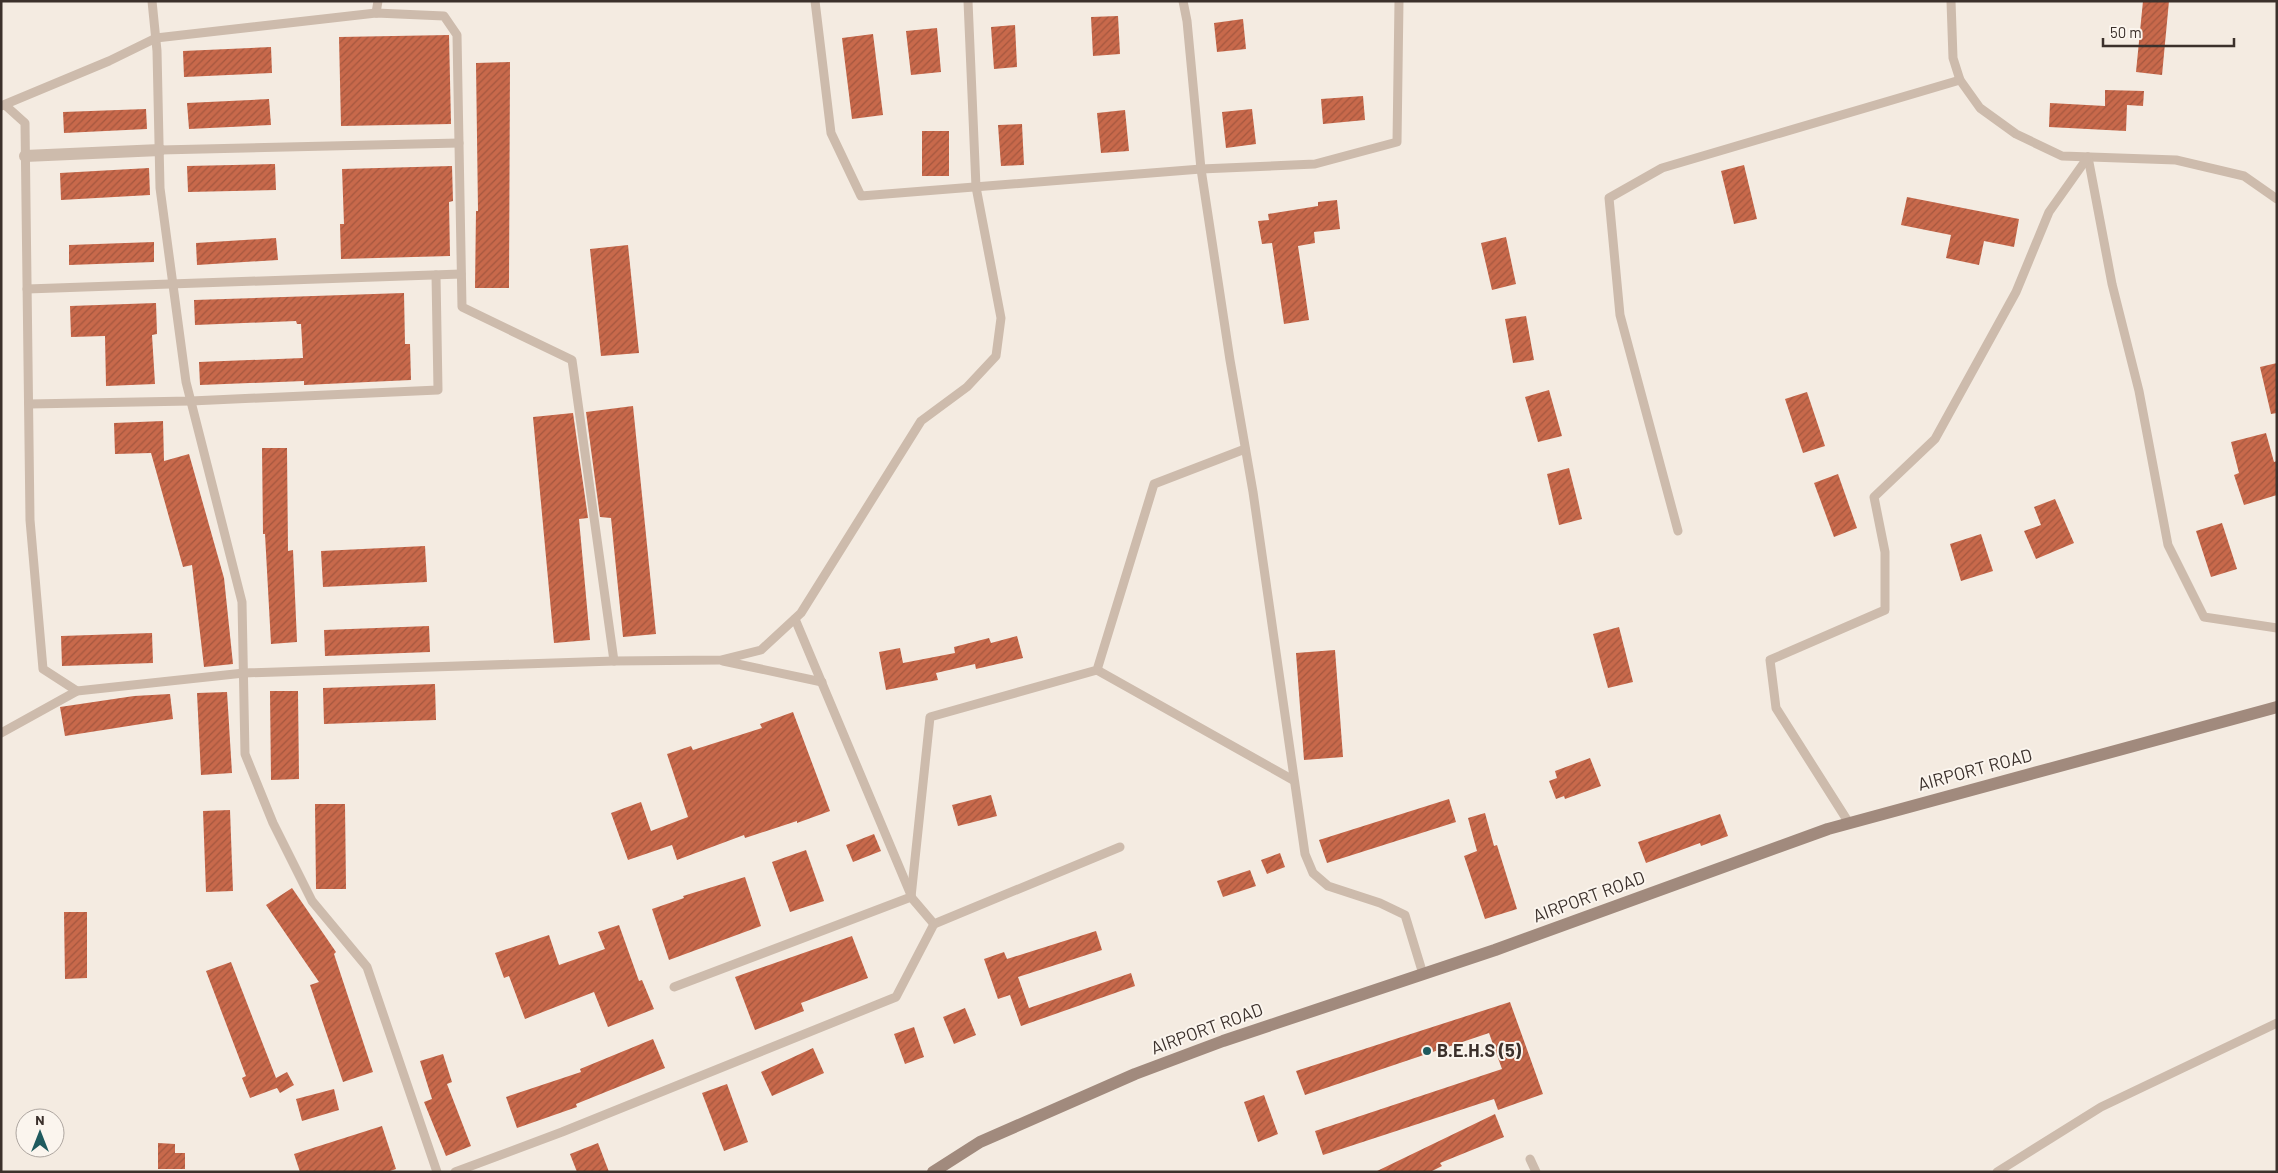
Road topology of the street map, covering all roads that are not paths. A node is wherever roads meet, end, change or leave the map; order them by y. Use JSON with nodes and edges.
{"nodes":[{"id":1,"x":152,"y":1,"type":"edge"},
{"id":2,"x":378,"y":1,"type":"edge"},
{"id":3,"x":815,"y":1,"type":"edge"},
{"id":4,"x":968,"y":1,"type":"edge"},
{"id":5,"x":1183,"y":1,"type":"edge"},
{"id":6,"x":1398,"y":1,"type":"edge"},
{"id":7,"x":1950,"y":1,"type":"edge"},
{"id":8,"x":376,"y":13,"type":"junction"},
{"id":9,"x":156,"y":38,"type":"junction"},
{"id":10,"x":1960,"y":80,"type":"junction"},
{"id":11,"x":3,"y":105,"type":"edge"},
{"id":12,"x":459,"y":143,"type":"junction"},
{"id":13,"x":160,"y":150,"type":"junction"},
{"id":14,"x":25,"y":156,"type":"junction"},
{"id":15,"x":2088,"y":157,"type":"junction"},
{"id":16,"x":1201,"y":169,"type":"junction"},
{"id":17,"x":976,"y":187,"type":"junction"},
{"id":18,"x":2277,"y":199,"type":"edge"},
{"id":19,"x":461,"y":274,"type":"junction"},
{"id":20,"x":436,"y":275,"type":"junction"},
{"id":21,"x":173,"y":284,"type":"junction"},
{"id":22,"x":27,"y":289,"type":"junction"},
{"id":23,"x":191,"y":401,"type":"junction"},
{"id":24,"x":29,"y":404,"type":"junction"},
{"id":25,"x":1245,"y":449,"type":"junction"},
{"id":26,"x":1678,"y":531,"type":"dead end"},
{"id":27,"x":795,"y":619,"type":"junction"},
{"id":28,"x":2277,"y":628,"type":"edge"},
{"id":29,"x":721,"y":660,"type":"junction"},
{"id":30,"x":614,"y":661,"type":"junction"},
{"id":31,"x":1097,"y":670,"type":"junction"},
{"id":32,"x":244,"y":673,"type":"junction"},
{"id":33,"x":822,"y":682,"type":"junction"},
{"id":34,"x":77,"y":691,"type":"junction"},
{"id":35,"x":2277,"y":707,"type":"edge"},
{"id":36,"x":1,"y":733,"type":"edge"},
{"id":37,"x":1293,"y":780,"type":"junction"},
{"id":38,"x":1849,"y":823,"type":"junction"},
{"id":39,"x":1120,"y":847,"type":"dead end"},
{"id":40,"x":911,"y":897,"type":"junction"},
{"id":41,"x":934,"y":924,"type":"junction"},
{"id":42,"x":1423,"y":974,"type":"junction"},
{"id":43,"x":674,"y":987,"type":"dead end"},
{"id":44,"x":2277,"y":1023,"type":"edge"},
{"id":45,"x":1530,"y":1159,"type":"dead end"},
{"id":46,"x":437,"y":1172,"type":"edge"},
{"id":47,"x":455,"y":1172,"type":"edge"},
{"id":48,"x":933,"y":1172,"type":"edge"},
{"id":49,"x":1536,"y":1172,"type":"edge"},
{"id":50,"x":1997,"y":1172,"type":"edge"}],
"edges":[{"from":1,"to":9,"type":"lane"},
{"from":2,"to":8,"type":"lane"},
{"from":3,"to":17,"type":"lane"},
{"from":4,"to":17,"type":"lane"},
{"from":5,"to":16,"type":"lane"},
{"from":6,"to":16,"type":"lane"},
{"from":7,"to":10,"type":"lane"},
{"from":8,"to":9,"type":"lane"},
{"from":8,"to":12,"type":"lane"},
{"from":9,"to":11,"type":"lane"},
{"from":9,"to":13,"type":"lane"},
{"from":10,"to":15,"type":"lane"},
{"from":10,"to":26,"type":"lane"},
{"from":11,"to":14,"type":"lane"},
{"from":12,"to":13,"type":"lane"},
{"from":12,"to":19,"type":"lane"},
{"from":13,"to":14,"type":"street"},
{"from":13,"to":21,"type":"lane"},
{"from":14,"to":22,"type":"lane"},
{"from":15,"to":18,"type":"lane"},
{"from":15,"to":28,"type":"lane"},
{"from":15,"to":38,"type":"lane"},
{"from":16,"to":17,"type":"lane"},
{"from":16,"to":25,"type":"lane"},
{"from":17,"to":27,"type":"lane"},
{"from":19,"to":20,"type":"lane"},
{"from":19,"to":30,"type":"lane"},
{"from":20,"to":21,"type":"lane"},
{"from":20,"to":23,"type":"lane"},
{"from":21,"to":22,"type":"lane"},
{"from":21,"to":23,"type":"lane"},
{"from":22,"to":24,"type":"lane"},
{"from":23,"to":24,"type":"lane"},
{"from":23,"to":32,"type":"lane"},
{"from":24,"to":34,"type":"lane"},
{"from":25,"to":31,"type":"lane"},
{"from":25,"to":37,"type":"lane"},
{"from":27,"to":29,"type":"lane"},
{"from":27,"to":33,"type":"lane"},
{"from":29,"to":30,"type":"lane"},
{"from":29,"to":33,"type":"lane"},
{"from":30,"to":32,"type":"lane"},
{"from":31,"to":37,"type":"lane"},
{"from":31,"to":40,"type":"lane"},
{"from":32,"to":34,"type":"lane"},
{"from":32,"to":46,"type":"lane"},
{"from":33,"to":40,"type":"lane"},
{"from":34,"to":36,"type":"lane"},
{"from":35,"to":38,"type":"main road","name":"AIRPORT ROAD"},
{"from":37,"to":42,"type":"lane"},
{"from":38,"to":42,"type":"main road","name":"AIRPORT ROAD"},
{"from":39,"to":41,"type":"lane"},
{"from":40,"to":41,"type":"lane"},
{"from":40,"to":43,"type":"lane"},
{"from":41,"to":47,"type":"lane"},
{"from":42,"to":48,"type":"main road","name":"AIRPORT ROAD"},
{"from":44,"to":50,"type":"lane"},
{"from":45,"to":49,"type":"lane"}]}
